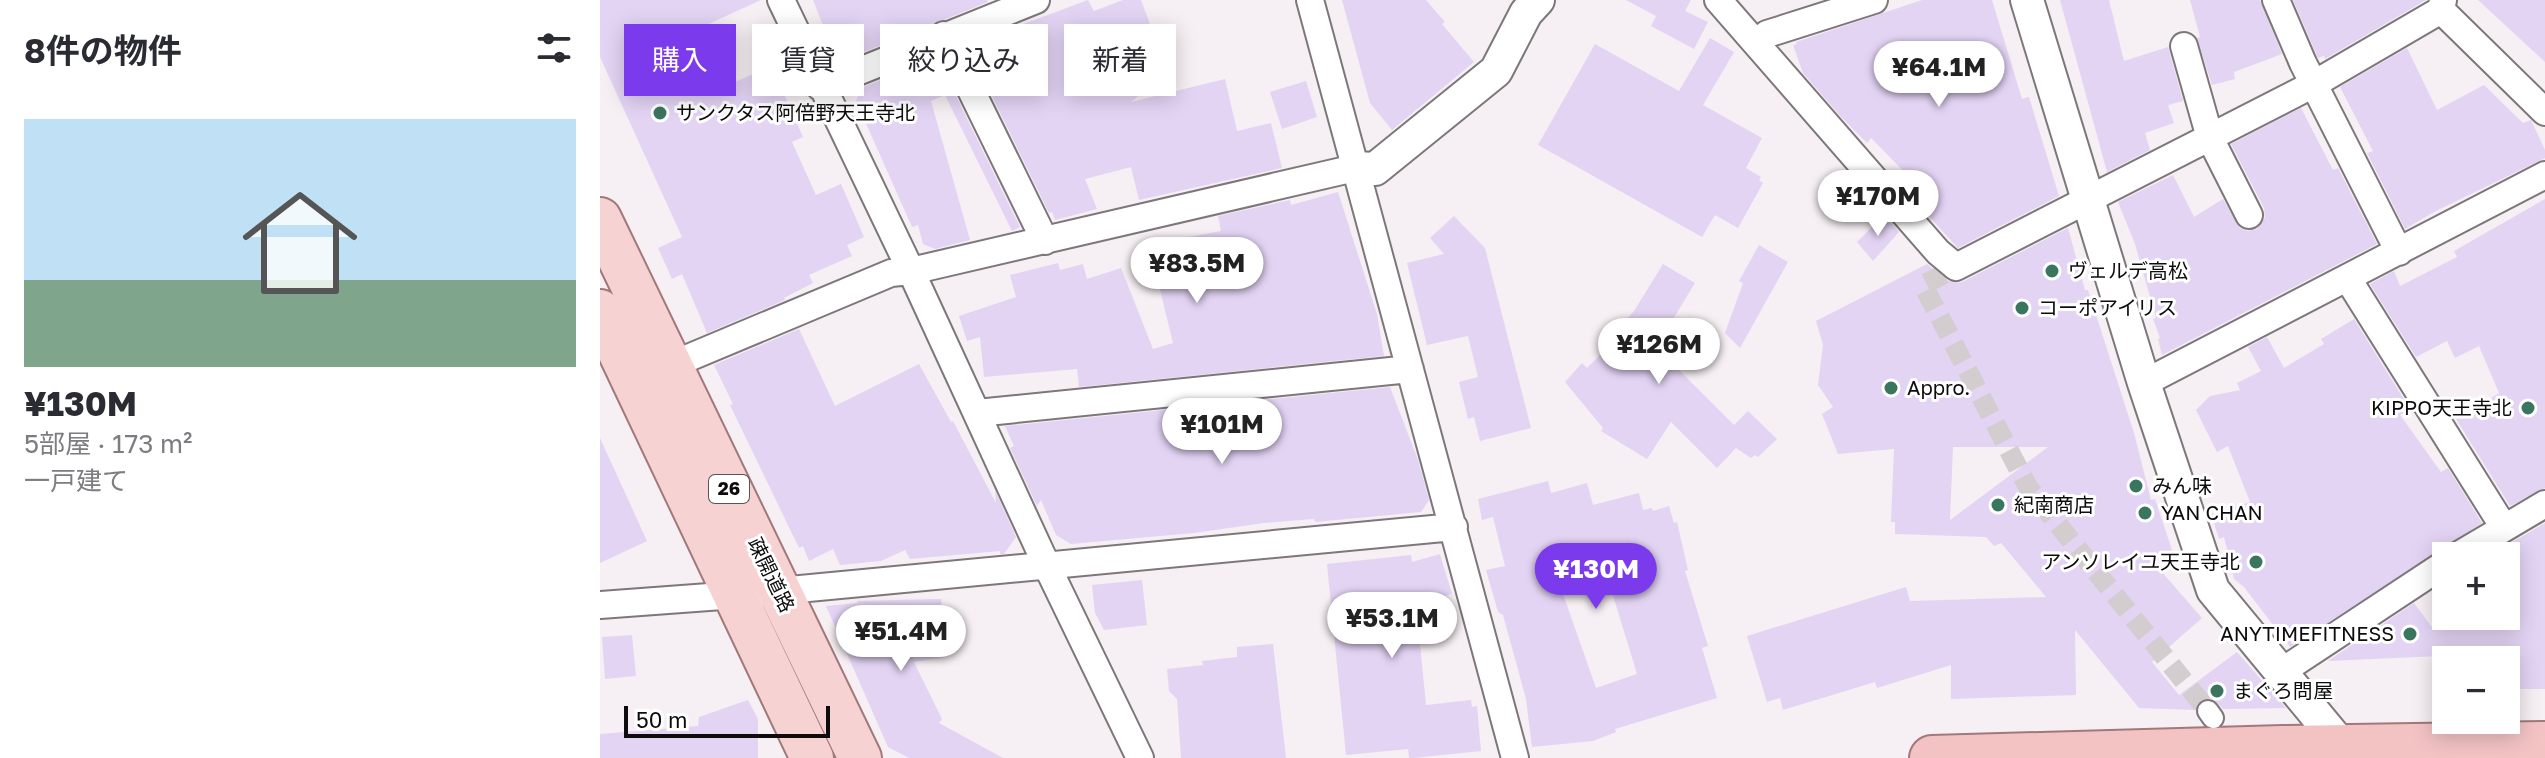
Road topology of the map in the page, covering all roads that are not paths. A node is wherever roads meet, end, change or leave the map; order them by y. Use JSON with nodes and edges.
{"nodes":[{"id":1,"x":781,"y":0,"type":"edge"},
{"id":2,"x":1036,"y":0,"type":"edge"},
{"id":3,"x":1310,"y":0,"type":"edge"},
{"id":4,"x":1538,"y":0,"type":"edge"},
{"id":5,"x":1718,"y":0,"type":"edge"},
{"id":6,"x":1874,"y":0,"type":"edge"},
{"id":7,"x":2027,"y":0,"type":"edge"},
{"id":8,"x":2276,"y":0,"type":"edge"},
{"id":9,"x":2442,"y":5,"type":"edge"},
{"id":10,"x":792,"y":24,"type":"edge"},
{"id":11,"x":973,"y":24,"type":"edge"},
{"id":12,"x":1756,"y":42,"type":"junction"},
{"id":13,"x":2184,"y":46,"type":"dead end"},
{"id":14,"x":2314,"y":84,"type":"junction"},
{"id":15,"x":824,"y":96,"type":"edge"},
{"id":16,"x":974,"y":96,"type":"edge"},
{"id":17,"x":2545,"y":112,"type":"edge"},
{"id":18,"x":2210,"y":138,"type":"junction"},
{"id":19,"x":1355,"y":168,"type":"junction"},
{"id":20,"x":2545,"y":175,"type":"edge"},
{"id":21,"x":2087,"y":199,"type":"junction"},
{"id":22,"x":2249,"y":215,"type":"dead end"},
{"id":23,"x":600,"y":219,"type":"edge"},
{"id":24,"x":1045,"y":241,"type":"junction"},
{"id":25,"x":2399,"y":252,"type":"junction"},
{"id":26,"x":911,"y":271,"type":"junction"},
{"id":27,"x":2348,"y":279,"type":"junction"},
{"id":28,"x":600,"y":311,"type":"edge"},
{"id":29,"x":669,"y":366,"type":"junction"},
{"id":30,"x":1410,"y":369,"type":"junction"},
{"id":31,"x":2144,"y":383,"type":"junction"},
{"id":32,"x":977,"y":413,"type":"junction"},
{"id":33,"x":2545,"y":504,"type":"edge"},
{"id":34,"x":2503,"y":526,"type":"junction"},
{"id":35,"x":1454,"y":527,"type":"junction"},
{"id":36,"x":2478,"y":542,"type":"edge"},
{"id":37,"x":1046,"y":564,"type":"junction"},
{"id":38,"x":2432,"y":572,"type":"edge"},
{"id":39,"x":778,"y":590,"type":"junction"},
{"id":40,"x":736,"y":595,"type":"junction"},
{"id":41,"x":600,"y":605,"type":"edge"},
{"id":42,"x":2281,"y":672,"type":"junction"},
{"id":43,"x":2545,"y":744,"type":"edge"},
{"id":44,"x":2347,"y":752,"type":"edge"},
{"id":45,"x":812,"y":758,"type":"edge"},
{"id":46,"x":860,"y":758,"type":"edge"},
{"id":47,"x":1140,"y":758,"type":"edge"},
{"id":48,"x":1515,"y":758,"type":"edge"},
{"id":49,"x":1932,"y":758,"type":"edge"}],
"edges":[{"from":1,"to":10,"type":"street"},
{"from":2,"to":11,"type":"street"},
{"from":3,"to":19,"type":"street"},
{"from":4,"to":19,"type":"street"},
{"from":5,"to":12,"type":"street"},
{"from":6,"to":12,"type":"street"},
{"from":7,"to":21,"type":"street"},
{"from":8,"to":14,"type":"street"},
{"from":9,"to":14,"type":"street"},
{"from":9,"to":17,"type":"street"},
{"from":12,"to":21,"type":"street"},
{"from":13,"to":18,"type":"street"},
{"from":14,"to":18,"type":"street"},
{"from":14,"to":25,"type":"street"},
{"from":15,"to":26,"type":"street"},
{"from":16,"to":24,"type":"street"},
{"from":18,"to":21,"type":"street"},
{"from":18,"to":22,"type":"street"},
{"from":19,"to":24,"type":"street"},
{"from":19,"to":30,"type":"street"},
{"from":20,"to":25,"type":"street"},
{"from":21,"to":31,"type":"street"},
{"from":23,"to":29,"type":"main road","name":"疎開道路","number":"26"},
{"from":24,"to":26,"type":"street"},
{"from":25,"to":27,"type":"street"},
{"from":26,"to":29,"type":"street"},
{"from":26,"to":32,"type":"street"},
{"from":27,"to":31,"type":"street"},
{"from":27,"to":34,"type":"street"},
{"from":28,"to":40,"type":"main road","name":"疎開道路","number":"26"},
{"from":29,"to":39,"type":"main road","name":"疎開道路","number":"26"},
{"from":30,"to":32,"type":"street"},
{"from":30,"to":35,"type":"street"},
{"from":31,"to":42,"type":"street"},
{"from":32,"to":37,"type":"street"},
{"from":33,"to":34,"type":"street"},
{"from":34,"to":36,"type":"street"},
{"from":35,"to":37,"type":"street"},
{"from":35,"to":48,"type":"street"},
{"from":37,"to":39,"type":"street"},
{"from":37,"to":47,"type":"street"},
{"from":38,"to":42,"type":"street"},
{"from":39,"to":40,"type":"street"},
{"from":39,"to":46,"type":"main road","name":"疎開道路","number":"26"},
{"from":40,"to":41,"type":"street"},
{"from":40,"to":45,"type":"main road","name":"疎開道路","number":"26"},
{"from":42,"to":44,"type":"street"},
{"from":43,"to":44,"type":"highway"},
{"from":44,"to":49,"type":"highway"}]}
